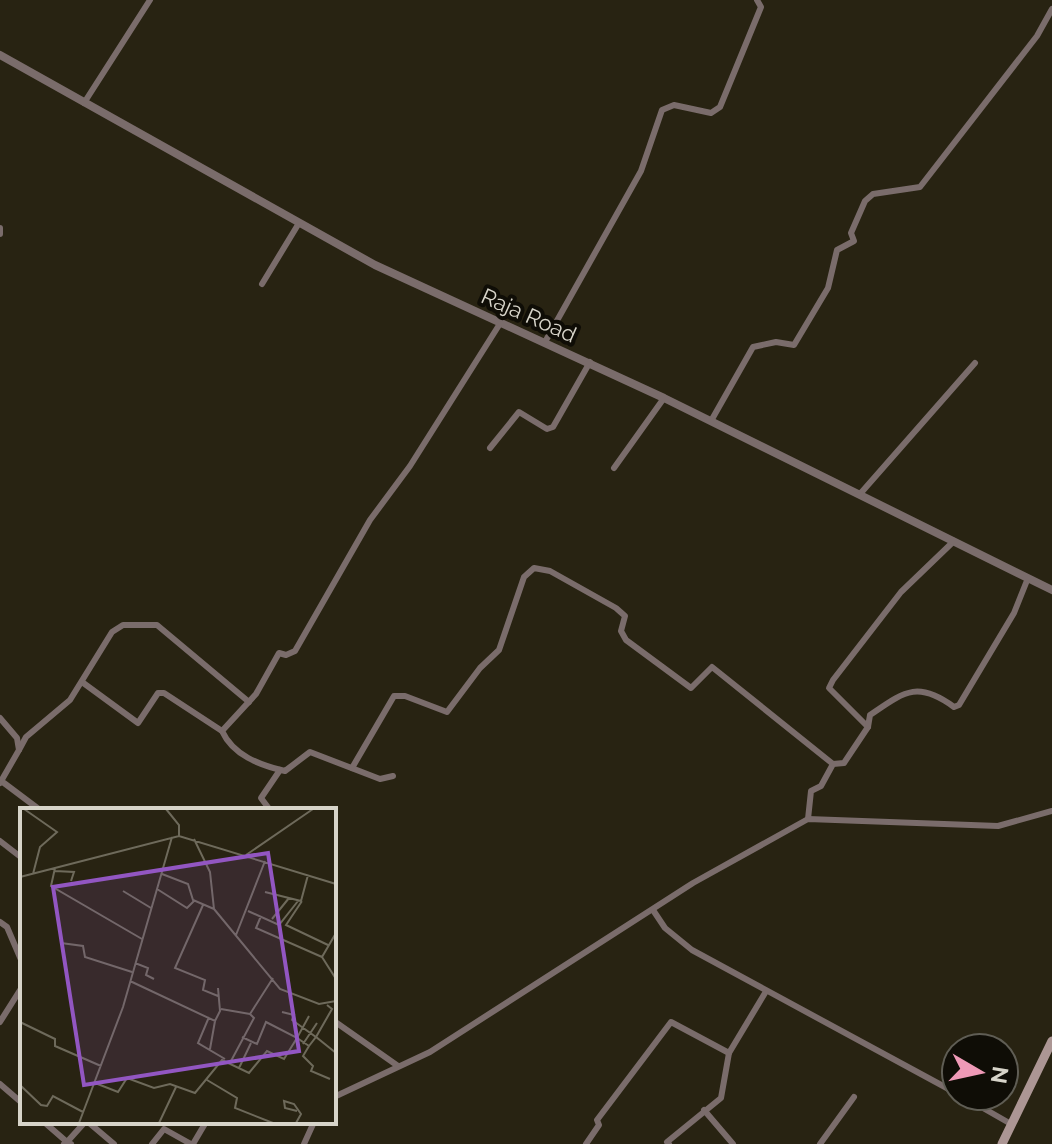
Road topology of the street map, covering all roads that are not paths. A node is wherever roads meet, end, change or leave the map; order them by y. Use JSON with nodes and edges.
{"nodes":[{"id":1,"x":150,"y":0,"type":"edge"},
{"id":2,"x":757,"y":0,"type":"edge"},
{"id":3,"x":1052,"y":9,"type":"edge"},
{"id":4,"x":0,"y":57,"type":"edge"},
{"id":5,"x":84,"y":103,"type":"junction"},
{"id":6,"x":299,"y":223,"type":"junction"},
{"id":7,"x":262,"y":284,"type":"dead end"},
{"id":8,"x":501,"y":322,"type":"junction"},
{"id":9,"x":545,"y":342,"type":"junction"},
{"id":10,"x":590,"y":362,"type":"junction"},
{"id":11,"x":975,"y":363,"type":"dead end"},
{"id":12,"x":664,"y":398,"type":"junction"},
{"id":13,"x":711,"y":421,"type":"junction"},
{"id":14,"x":490,"y":448,"type":"dead end"},
{"id":15,"x":614,"y":468,"type":"dead end"},
{"id":16,"x":860,"y":494,"type":"junction"},
{"id":17,"x":954,"y":541,"type":"junction"},
{"id":18,"x":1028,"y":578,"type":"junction"},
{"id":19,"x":1052,"y":590,"type":"edge"},
{"id":20,"x":82,"y":682,"type":"junction"},
{"id":21,"x":249,"y":702,"type":"junction"},
{"id":22,"x":0,"y":718,"type":"edge"},
{"id":23,"x":868,"y":727,"type":"junction"},
{"id":24,"x":222,"y":731,"type":"junction"},
{"id":25,"x":19,"y":750,"type":"junction"},
{"id":26,"x":833,"y":764,"type":"junction"},
{"id":27,"x":352,"y":768,"type":"junction"},
{"id":28,"x":280,"y":770,"type":"junction"},
{"id":29,"x":393,"y":776,"type":"dead end"},
{"id":30,"x":2,"y":783,"type":"edge"},
{"id":31,"x":37,"y":808,"type":"edge"},
{"id":32,"x":268,"y":808,"type":"edge"},
{"id":33,"x":1052,"y":811,"type":"edge"},
{"id":34,"x":808,"y":819,"type":"junction"},
{"id":35,"x":0,"y":841,"type":"edge"},
{"id":36,"x":20,"y":856,"type":"edge"},
{"id":37,"x":653,"y":910,"type":"junction"},
{"id":38,"x":0,"y":922,"type":"edge"},
{"id":39,"x":20,"y":957,"type":"edge"},
{"id":40,"x":20,"y":990,"type":"edge"},
{"id":41,"x":765,"y":993,"type":"junction"},
{"id":42,"x":0,"y":1022,"type":"edge"},
{"id":43,"x":336,"y":1022,"type":"edge"},
{"id":44,"x":1052,"y":1041,"type":"edge"},
{"id":45,"x":729,"y":1053,"type":"junction"},
{"id":46,"x":398,"y":1066,"type":"junction"},
{"id":47,"x":0,"y":1084,"type":"edge"},
{"id":48,"x":940,"y":1085,"type":"edge"},
{"id":49,"x":336,"y":1096,"type":"edge"},
{"id":50,"x":854,"y":1097,"type":"dead end"},
{"id":51,"x":20,"y":1101,"type":"edge"},
{"id":52,"x":704,"y":1110,"type":"junction"},
{"id":53,"x":990,"y":1112,"type":"edge"},
{"id":54,"x":46,"y":1124,"type":"edge"},
{"id":55,"x":84,"y":1124,"type":"edge"},
{"id":56,"x":89,"y":1124,"type":"edge"},
{"id":57,"x":205,"y":1124,"type":"edge"},
{"id":58,"x":313,"y":1124,"type":"edge"},
{"id":59,"x":1011,"y":1124,"type":"junction"},
{"id":60,"x":67,"y":1143,"type":"edge"},
{"id":61,"x":114,"y":1144,"type":"edge"},
{"id":62,"x":152,"y":1144,"type":"edge"},
{"id":63,"x":192,"y":1144,"type":"edge"},
{"id":64,"x":304,"y":1144,"type":"edge"},
{"id":65,"x":586,"y":1144,"type":"edge"},
{"id":66,"x":669,"y":1144,"type":"edge"},
{"id":67,"x":733,"y":1144,"type":"edge"},
{"id":68,"x":820,"y":1144,"type":"edge"},
{"id":69,"x":1002,"y":1144,"type":"edge"}],
"edges":[{"from":1,"to":5,"type":"street"},
{"from":2,"to":9,"type":"street"},
{"from":3,"to":13,"type":"street"},
{"from":4,"to":5,"type":"street","name":"Raja Road"},
{"from":5,"to":6,"type":"street","name":"Raja Road"},
{"from":6,"to":7,"type":"street"},
{"from":6,"to":8,"type":"street","name":"Raja Road"},
{"from":8,"to":9,"type":"street","name":"Raja Road"},
{"from":8,"to":21,"type":"street"},
{"from":9,"to":10,"type":"street","name":"Raja Road"},
{"from":10,"to":12,"type":"street","name":"Raja Road"},
{"from":10,"to":14,"type":"street"},
{"from":11,"to":16,"type":"street"},
{"from":12,"to":13,"type":"street","name":"Raja Road"},
{"from":12,"to":15,"type":"street"},
{"from":13,"to":16,"type":"street","name":"Raja Road"},
{"from":16,"to":17,"type":"street","name":"Raja Road"},
{"from":17,"to":18,"type":"street","name":"Raja Road"},
{"from":17,"to":23,"type":"street"},
{"from":18,"to":19,"type":"street","name":"Raja Road"},
{"from":18,"to":23,"type":"street"},
{"from":20,"to":21,"type":"street"},
{"from":20,"to":24,"type":"street"},
{"from":20,"to":25,"type":"street"},
{"from":21,"to":24,"type":"street"},
{"from":22,"to":25,"type":"street"},
{"from":23,"to":26,"type":"street"},
{"from":24,"to":28,"type":"street"},
{"from":25,"to":30,"type":"street"},
{"from":26,"to":27,"type":"street"},
{"from":26,"to":34,"type":"street"},
{"from":27,"to":28,"type":"street"},
{"from":27,"to":29,"type":"street"},
{"from":28,"to":32,"type":"street"},
{"from":30,"to":31,"type":"street"},
{"from":33,"to":34,"type":"street"},
{"from":34,"to":37,"type":"street"},
{"from":35,"to":36,"type":"street"},
{"from":37,"to":41,"type":"street"},
{"from":37,"to":46,"type":"street"},
{"from":38,"to":39,"type":"street"},
{"from":40,"to":42,"type":"street"},
{"from":41,"to":45,"type":"street"},
{"from":41,"to":48,"type":"street"},
{"from":43,"to":46,"type":"street"},
{"from":44,"to":59,"type":"main road"},
{"from":45,"to":52,"type":"street"},
{"from":45,"to":65,"type":"street"},
{"from":46,"to":49,"type":"street"},
{"from":47,"to":51,"type":"street"},
{"from":50,"to":68,"type":"street"},
{"from":52,"to":66,"type":"street"},
{"from":52,"to":67,"type":"street"},
{"from":53,"to":59,"type":"street"},
{"from":54,"to":60,"type":"street"},
{"from":55,"to":60,"type":"street"},
{"from":56,"to":61,"type":"street"},
{"from":57,"to":63,"type":"street"},
{"from":58,"to":64,"type":"street"},
{"from":59,"to":69,"type":"main road"},
{"from":62,"to":63,"type":"street"}]}
